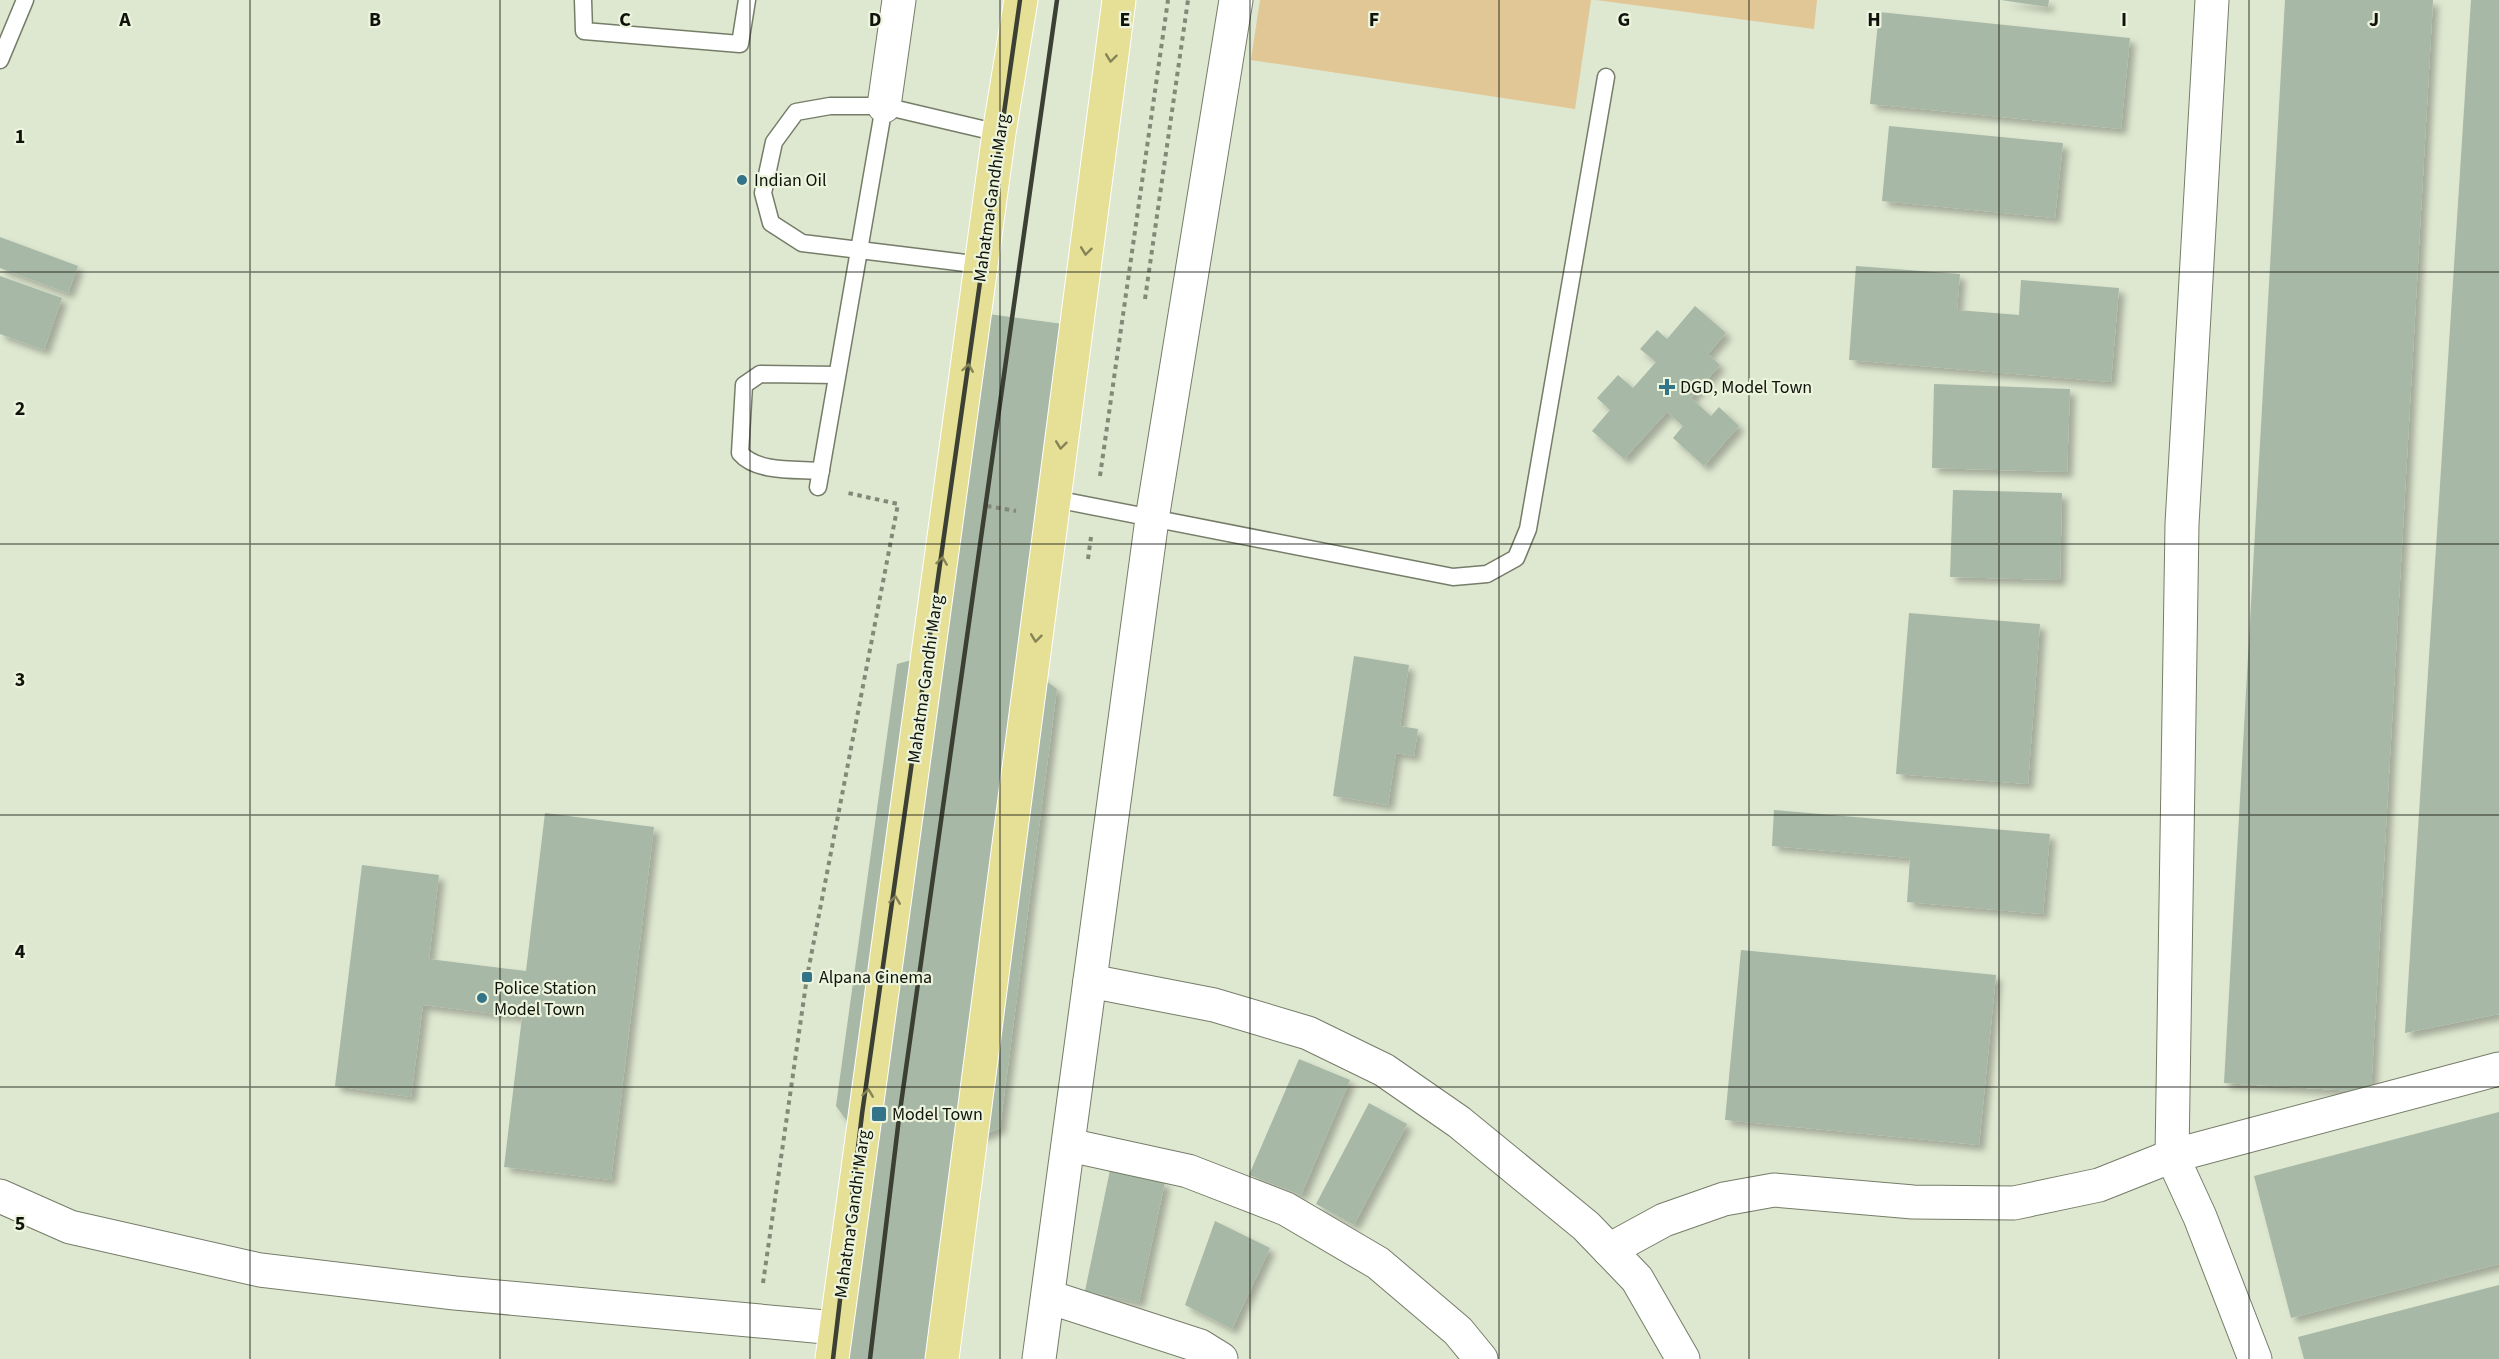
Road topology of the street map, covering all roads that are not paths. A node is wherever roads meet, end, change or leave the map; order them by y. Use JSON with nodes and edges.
{"nodes":[{"id":1,"x":25,"y":0,"type":"edge"},
{"id":2,"x":583,"y":0,"type":"edge"},
{"id":3,"x":747,"y":0,"type":"edge"},
{"id":4,"x":899,"y":0,"type":"edge"},
{"id":5,"x":1021,"y":0,"type":"edge"},
{"id":6,"x":1119,"y":0,"type":"edge"},
{"id":7,"x":1236,"y":0,"type":"edge"},
{"id":8,"x":2212,"y":0,"type":"edge"},
{"id":9,"x":0,"y":60,"type":"edge"},
{"id":10,"x":1606,"y":77,"type":"dead end"},
{"id":11,"x":884,"y":106,"type":"junction"},
{"id":12,"x":999,"y":134,"type":"junction"},
{"id":13,"x":859,"y":250,"type":"junction"},
{"id":14,"x":982,"y":265,"type":"junction"},
{"id":15,"x":837,"y":375,"type":"junction"},
{"id":16,"x":1053,"y":507,"type":"junction"},
{"id":17,"x":1152,"y":519,"type":"junction"},
{"id":18,"x":1090,"y":981,"type":"junction"},
{"id":19,"x":2499,"y":1068,"type":"edge"},
{"id":20,"x":1069,"y":1145,"type":"junction"},
{"id":21,"x":2172,"y":1156,"type":"junction"},
{"id":22,"x":0,"y":1196,"type":"edge"},
{"id":23,"x":1609,"y":1250,"type":"junction"},
{"id":24,"x":1049,"y":1297,"type":"junction"},
{"id":25,"x":834,"y":1343,"type":"edge"},
{"id":26,"x":2248,"y":1358,"type":"edge"},
{"id":27,"x":942,"y":1359,"type":"edge"},
{"id":28,"x":1039,"y":1359,"type":"edge"},
{"id":29,"x":1221,"y":1359,"type":"edge"},
{"id":30,"x":1481,"y":1359,"type":"edge"},
{"id":31,"x":1683,"y":1359,"type":"edge"}],
"edges":[{"from":1,"to":9,"type":"lane"},
{"from":2,"to":3,"type":"lane"},
{"from":4,"to":11,"type":"street"},
{"from":5,"to":12,"type":"main road","name":"Mahatma Gandhi Marg"},
{"from":6,"to":16,"type":"main road","one_way":true},
{"from":7,"to":17,"type":"street"},
{"from":8,"to":21,"type":"street"},
{"from":10,"to":17,"type":"lane"},
{"from":11,"to":12,"type":"lane"},
{"from":11,"to":13,"type":"lane"},
{"from":11,"to":13,"type":"lane"},
{"from":12,"to":14,"type":"main road","name":"Mahatma Gandhi Marg"},
{"from":13,"to":14,"type":"lane"},
{"from":13,"to":15,"type":"lane"},
{"from":25,"to":14,"type":"main road","name":"Mahatma Gandhi Marg","one_way":true},
{"from":15,"to":15,"type":"lane"},
{"from":16,"to":17,"type":"lane"},
{"from":16,"to":27,"type":"main road","one_way":true},
{"from":17,"to":18,"type":"street"},
{"from":18,"to":20,"type":"street"},
{"from":18,"to":23,"type":"street"},
{"from":19,"to":21,"type":"street"},
{"from":20,"to":24,"type":"street"},
{"from":20,"to":30,"type":"street"},
{"from":21,"to":23,"type":"street"},
{"from":21,"to":26,"type":"street"},
{"from":22,"to":25,"type":"street"},
{"from":23,"to":31,"type":"street"},
{"from":24,"to":28,"type":"street"},
{"from":24,"to":29,"type":"street"}]}
